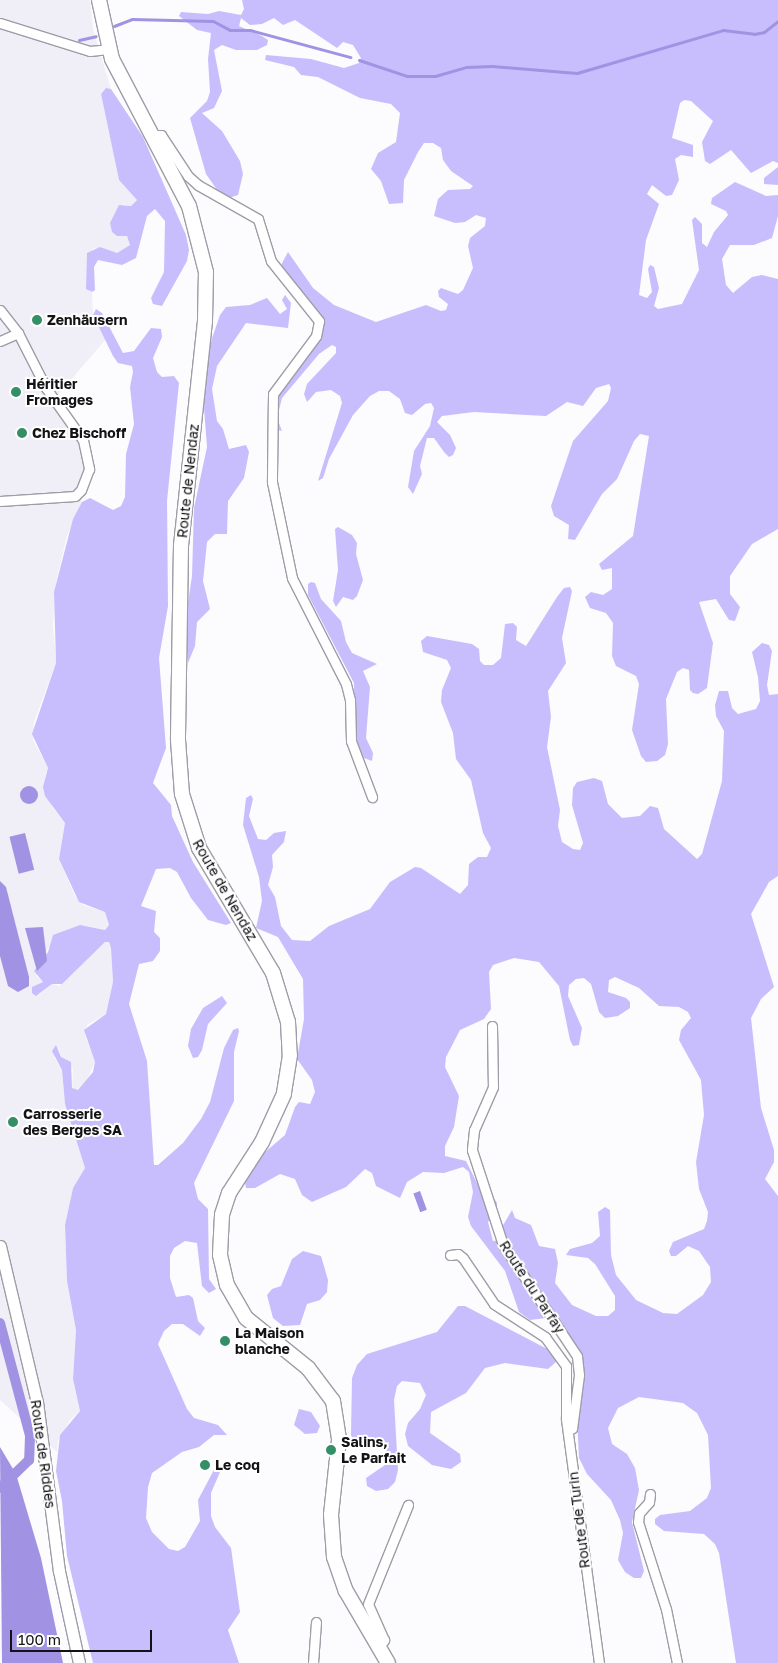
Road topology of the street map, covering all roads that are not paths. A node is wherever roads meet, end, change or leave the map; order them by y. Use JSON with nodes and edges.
{"nodes":[{"id":1,"x":99,"y":0,"type":"edge"},
{"id":2,"x":0,"y":23,"type":"edge"},
{"id":3,"x":104,"y":50,"type":"junction"},
{"id":4,"x":152,"y":135,"type":"junction"},
{"id":5,"x":0,"y":310,"type":"edge"},
{"id":6,"x":18,"y":333,"type":"junction"},
{"id":7,"x":0,"y":341,"type":"edge"},
{"id":8,"x":0,"y":501,"type":"edge"},
{"id":9,"x":372,"y":797,"type":"dead end"},
{"id":10,"x":492,"y":1026,"type":"dead end"},
{"id":11,"x":0,"y":1246,"type":"edge"},
{"id":12,"x":450,"y":1254,"type":"dead end"},
{"id":13,"x":569,"y":1432,"type":"junction"},
{"id":14,"x":650,"y":1494,"type":"dead end"},
{"id":15,"x":408,"y":1505,"type":"dead end"},
{"id":16,"x":316,"y":1622,"type":"dead end"},
{"id":17,"x":379,"y":1647,"type":"junction"},
{"id":18,"x":79,"y":1663,"type":"edge"},
{"id":19,"x":314,"y":1663,"type":"edge"},
{"id":20,"x":388,"y":1663,"type":"edge"},
{"id":21,"x":599,"y":1663,"type":"edge"},
{"id":22,"x":678,"y":1663,"type":"edge"}],
"edges":[{"from":1,"to":3,"type":"main road","name":"Route de Nendaz"},
{"from":2,"to":3,"type":"street"},
{"from":3,"to":4,"type":"main road","name":"Route de Nendaz"},
{"from":4,"to":9,"type":"street"},
{"from":4,"to":17,"type":"main road","name":"Route de Nendaz"},
{"from":5,"to":6,"type":"street"},
{"from":6,"to":7,"type":"street"},
{"from":6,"to":8,"type":"street"},
{"from":10,"to":13,"type":"street","name":"Route du Parfay"},
{"from":11,"to":18,"type":"street","name":"Route de Riddes"},
{"from":12,"to":13,"type":"street","name":"Route de Turin"},
{"from":13,"to":21,"type":"street","name":"Route de Turin"},
{"from":14,"to":22,"type":"street"},
{"from":15,"to":17,"type":"street"},
{"from":16,"to":19,"type":"street"},
{"from":17,"to":20,"type":"main road","name":"Route de Nendaz"}]}
